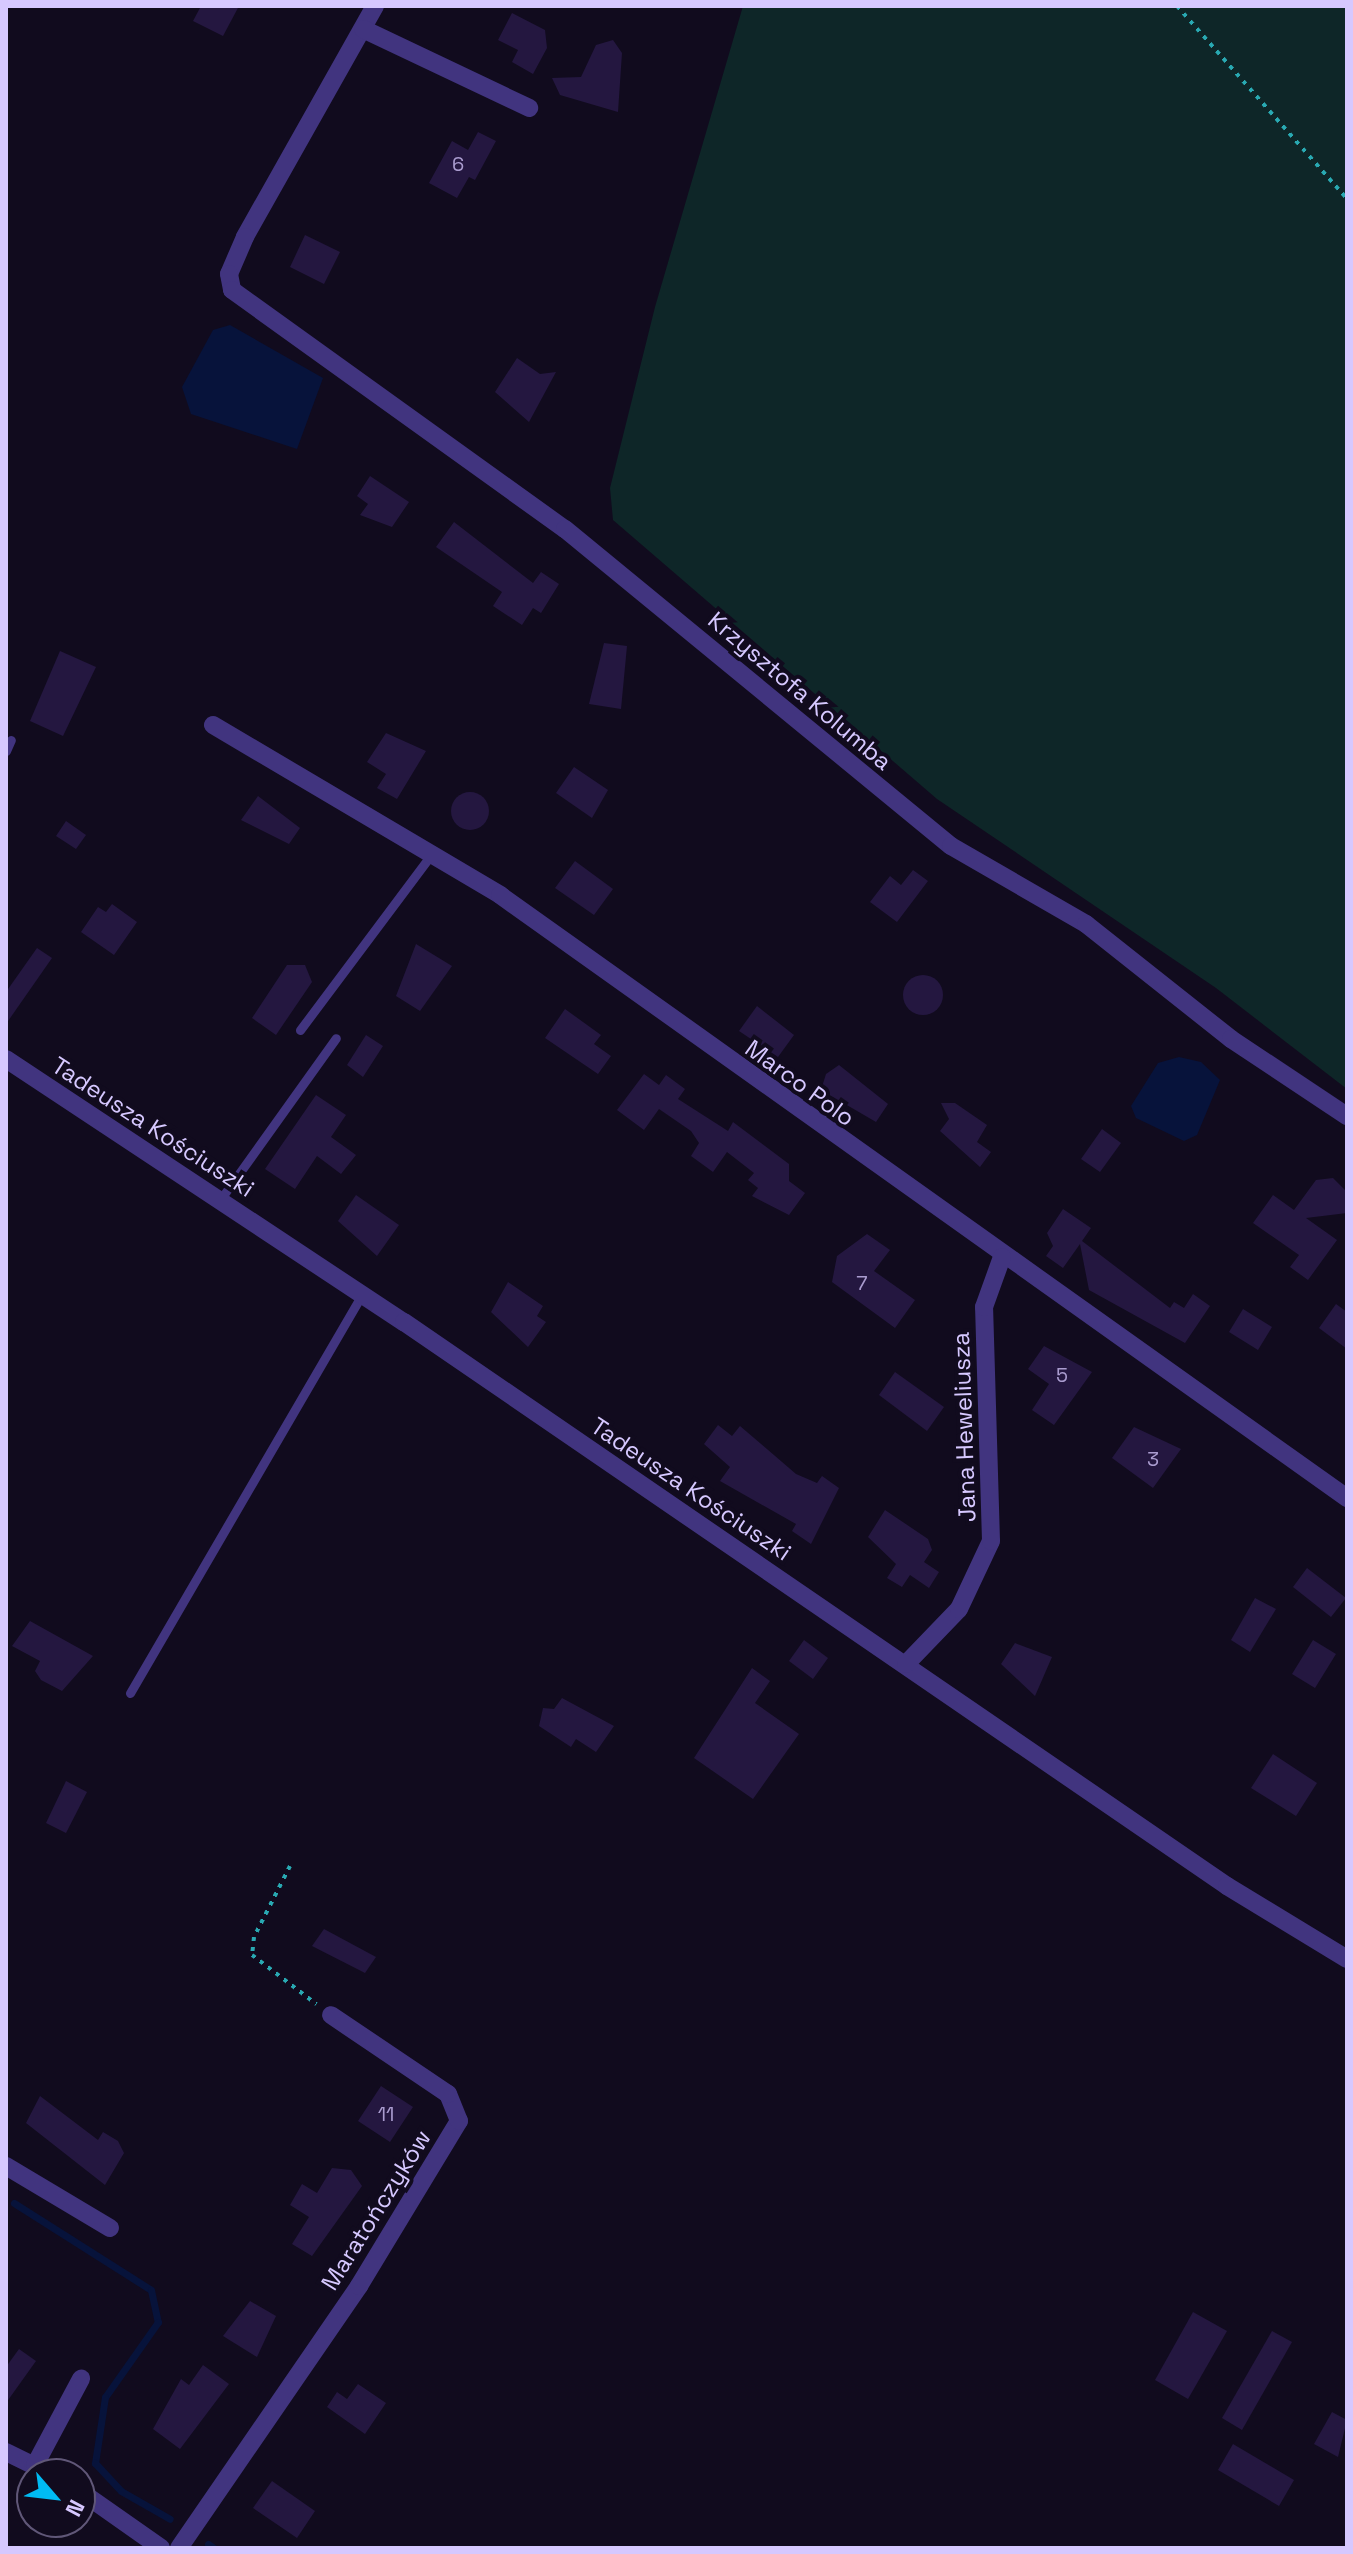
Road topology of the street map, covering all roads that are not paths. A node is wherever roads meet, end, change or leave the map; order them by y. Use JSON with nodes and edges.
{"nodes":[{"id":1,"x":371,"y":8,"type":"edge"},
{"id":2,"x":363,"y":29,"type":"junction"},
{"id":3,"x":529,"y":108,"type":"dead end"},
{"id":4,"x":213,"y":725,"type":"dead end"},
{"id":5,"x":11,"y":740,"type":"dead end"},
{"id":6,"x":6,"y":751,"type":"edge"},
{"id":7,"x":433,"y":852,"type":"junction"},
{"id":8,"x":300,"y":1030,"type":"dead end"},
{"id":9,"x":336,"y":1038,"type":"dead end"},
{"id":10,"x":6,"y":1059,"type":"edge"},
{"id":11,"x":1347,"y":1116,"type":"edge"},
{"id":12,"x":220,"y":1200,"type":"junction"},
{"id":13,"x":1002,"y":1257,"type":"junction"},
{"id":14,"x":362,"y":1294,"type":"junction"},
{"id":15,"x":1347,"y":1498,"type":"edge"},
{"id":16,"x":906,"y":1664,"type":"junction"},
{"id":17,"x":130,"y":1693,"type":"dead end"},
{"id":18,"x":1347,"y":1959,"type":"edge"},
{"id":19,"x":331,"y":2015,"type":"road end"},
{"id":20,"x":6,"y":2166,"type":"edge"},
{"id":21,"x":110,"y":2228,"type":"dead end"},
{"id":22,"x":81,"y":2379,"type":"dead end"},
{"id":23,"x":48,"y":2458,"type":"edge"},
{"id":24,"x":96,"y":2502,"type":"edge"},
{"id":25,"x":161,"y":2548,"type":"edge"},
{"id":26,"x":179,"y":2548,"type":"edge"}],
"edges":[{"from":1,"to":2,"type":"street"},
{"from":2,"to":3,"type":"street"},
{"from":2,"to":11,"type":"street","name":"Krzysztofa Kolumba"},
{"from":4,"to":7,"type":"street","name":"Marco Polo"},
{"from":5,"to":6,"type":"lane"},
{"from":7,"to":8,"type":"lane"},
{"from":7,"to":13,"type":"street","name":"Marco Polo"},
{"from":9,"to":12,"type":"lane"},
{"from":10,"to":12,"type":"street","name":"Tadeusza Kościuszki"},
{"from":12,"to":14,"type":"street","name":"Tadeusza Kościuszki"},
{"from":13,"to":15,"type":"street","name":"Marco Polo"},
{"from":13,"to":16,"type":"street","name":"Jana Heweliusza"},
{"from":14,"to":16,"type":"street","name":"Tadeusza Kościuszki"},
{"from":14,"to":17,"type":"lane"},
{"from":16,"to":18,"type":"street","name":"Tadeusza Kościuszki"},
{"from":19,"to":26,"type":"street","name":"Maratończyków"},
{"from":20,"to":21,"type":"street"},
{"from":22,"to":23,"type":"street"},
{"from":24,"to":25,"type":"street"}]}
